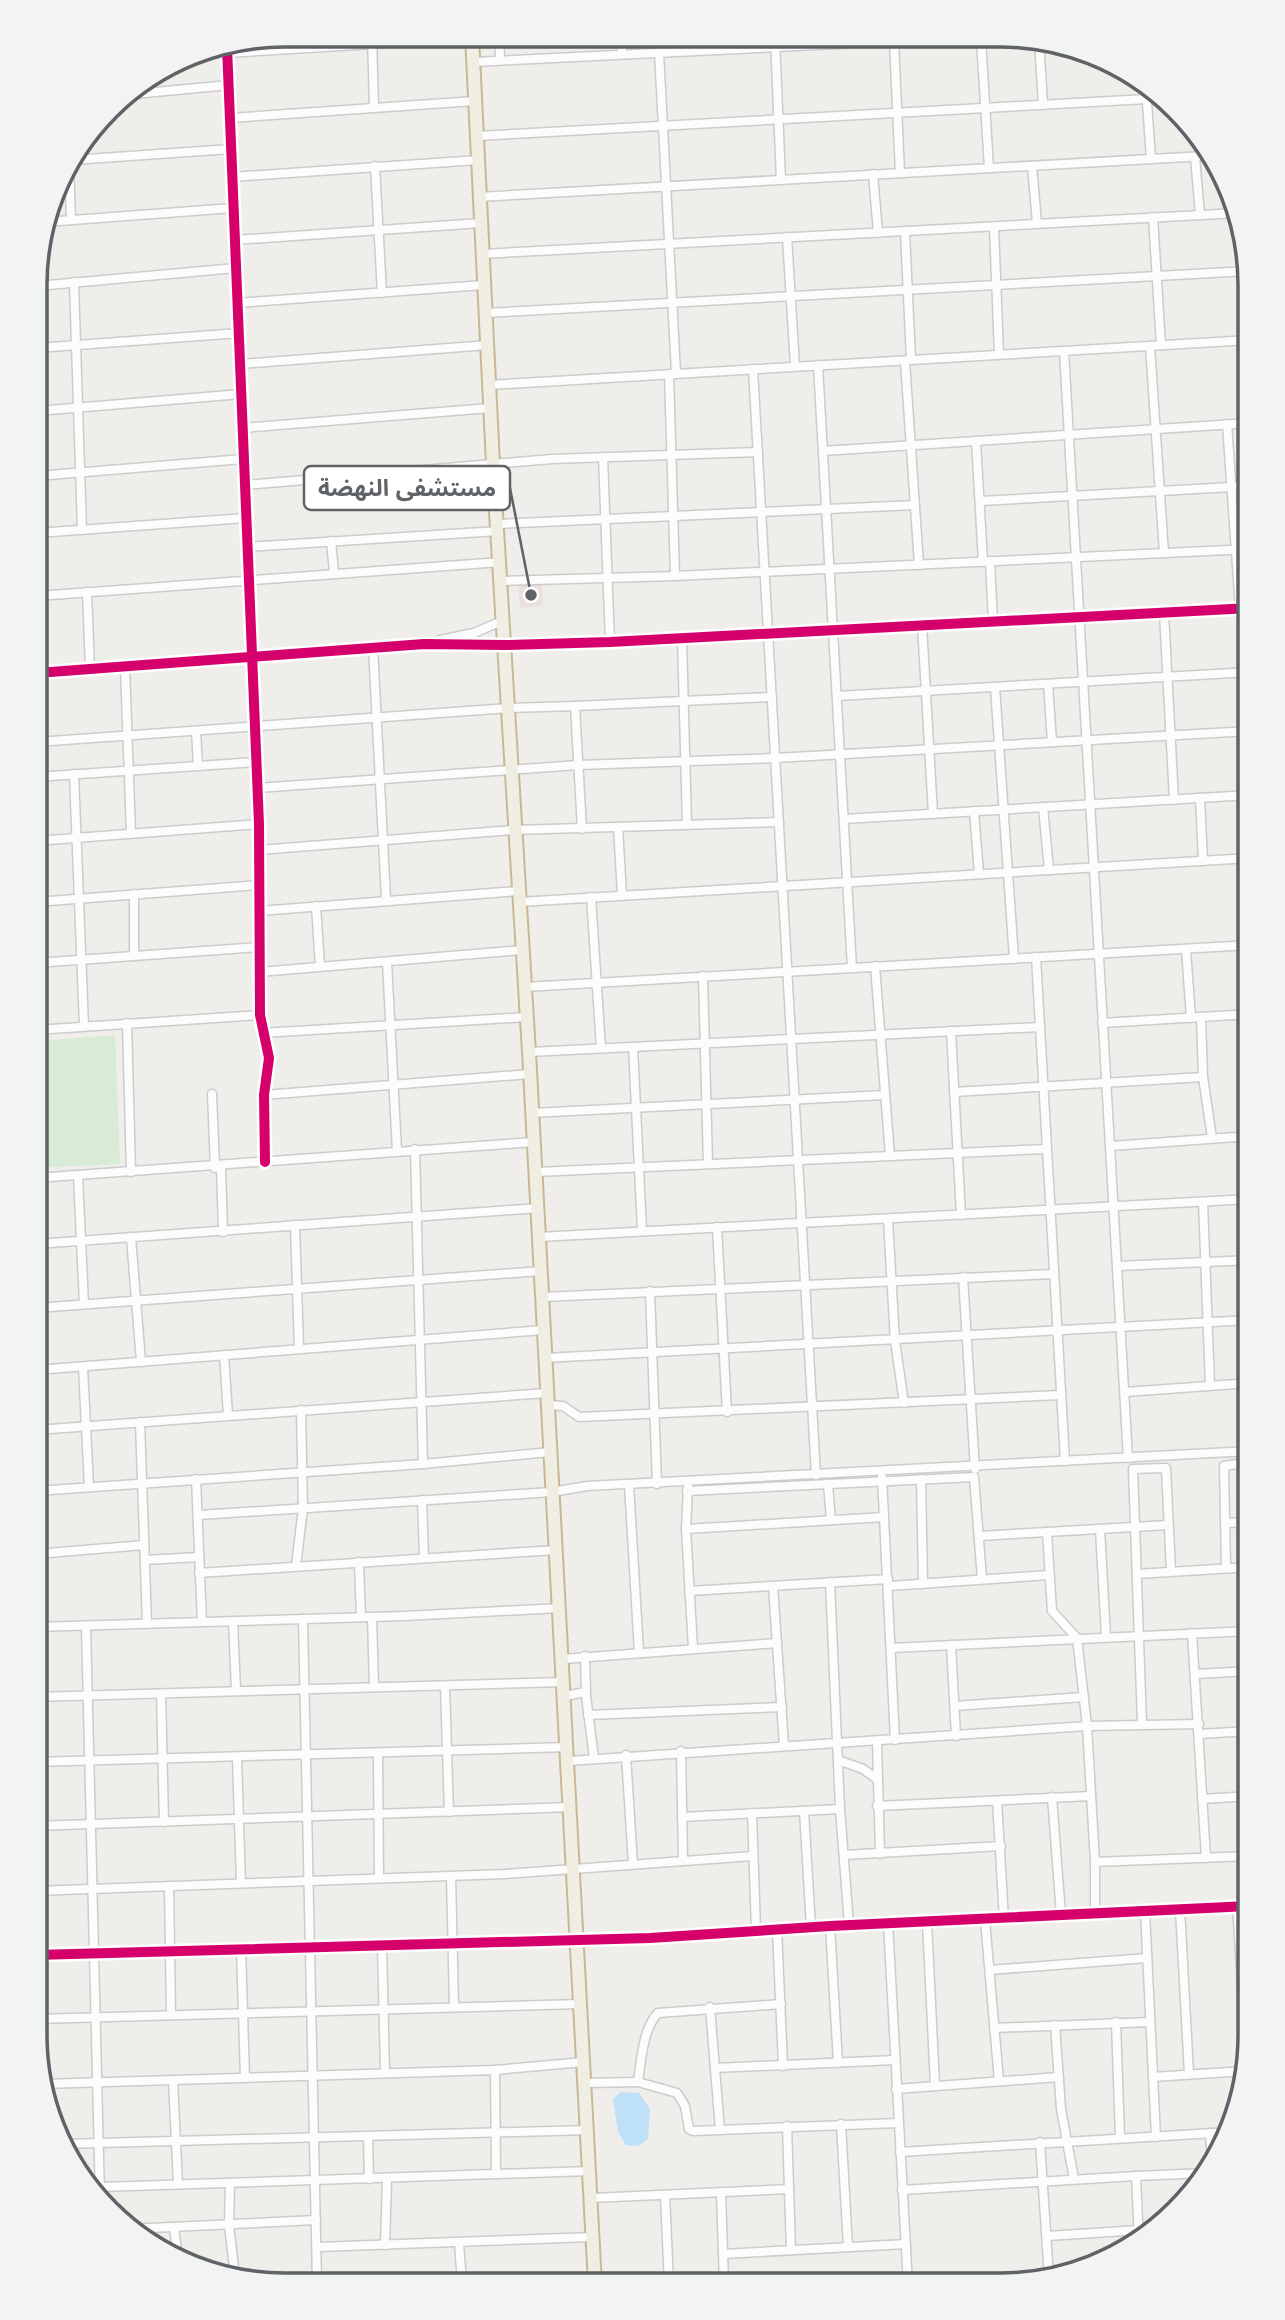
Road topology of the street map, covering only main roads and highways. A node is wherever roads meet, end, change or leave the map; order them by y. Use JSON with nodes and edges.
{"nodes":[{"id":1,"x":473,"y":47,"type":"edge"},
{"id":2,"x":595,"y":2273,"type":"edge"}],
"edges":[{"from":1,"to":2,"type":"highway"}]}
